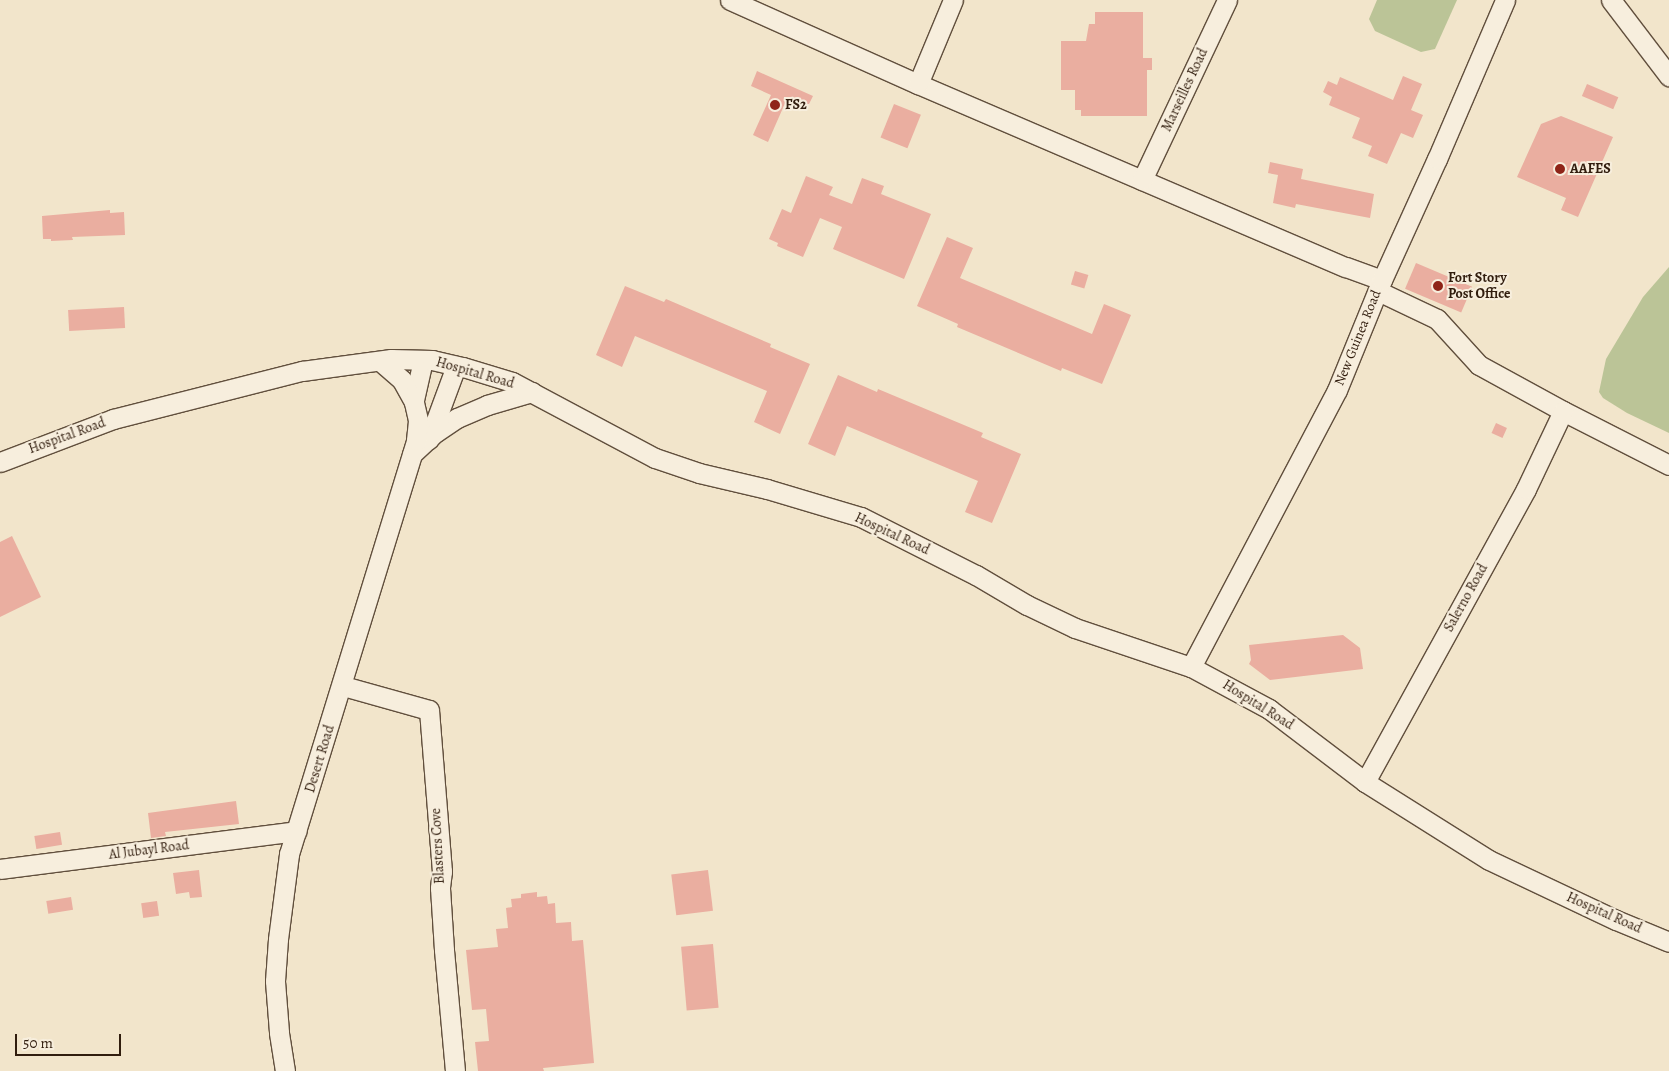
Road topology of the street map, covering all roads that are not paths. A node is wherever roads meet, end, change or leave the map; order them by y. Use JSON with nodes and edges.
{"nodes":[{"id":1,"x":730,"y":0,"type":"edge"},
{"id":2,"x":954,"y":0,"type":"edge"},
{"id":3,"x":1227,"y":0,"type":"edge"},
{"id":4,"x":1505,"y":0,"type":"edge"},
{"id":5,"x":1611,"y":0,"type":"edge"},
{"id":6,"x":1669,"y":76,"type":"edge"},
{"id":7,"x":918,"y":84,"type":"junction"},
{"id":8,"x":1142,"y":180,"type":"junction"},
{"id":9,"x":1380,"y":285,"type":"junction"},
{"id":10,"x":423,"y":360,"type":"junction"},
{"id":11,"x":380,"y":361,"type":"junction"},
{"id":12,"x":456,"y":366,"type":"junction"},
{"id":13,"x":532,"y":392,"type":"junction"},
{"id":14,"x":414,"y":400,"type":"junction"},
{"id":15,"x":1563,"y":412,"type":"junction"},
{"id":16,"x":429,"y":439,"type":"junction"},
{"id":17,"x":412,"y":454,"type":"junction"},
{"id":18,"x":0,"y":462,"type":"edge"},
{"id":19,"x":1669,"y":465,"type":"edge"},
{"id":20,"x":1191,"y":667,"type":"junction"},
{"id":21,"x":342,"y":686,"type":"junction"},
{"id":22,"x":1365,"y":782,"type":"junction"},
{"id":23,"x":297,"y":831,"type":"junction"},
{"id":24,"x":0,"y":869,"type":"edge"},
{"id":25,"x":1669,"y":942,"type":"edge"},
{"id":26,"x":285,"y":1071,"type":"edge"},
{"id":27,"x":455,"y":1071,"type":"edge"}],
"edges":[{"from":1,"to":7,"type":"street"},
{"from":2,"to":7,"type":"street"},
{"from":3,"to":8,"type":"street","name":"Marseilles Road"},
{"from":4,"to":9,"type":"street","name":"New Guinea Road"},
{"from":5,"to":6,"type":"street"},
{"from":7,"to":8,"type":"street"},
{"from":8,"to":9,"type":"street"},
{"from":9,"to":15,"type":"street"},
{"from":9,"to":20,"type":"street","name":"New Guinea Road"},
{"from":10,"to":11,"type":"street","name":"Hospital Road"},
{"from":10,"to":12,"type":"street","name":"Hospital Road"},
{"from":10,"to":14,"type":"street","name":"Desert Road"},
{"from":11,"to":14,"type":"street","name":"Desert Road"},
{"from":11,"to":18,"type":"street","name":"Hospital Road"},
{"from":12,"to":13,"type":"street","name":"Hospital Road"},
{"from":12,"to":16,"type":"street"},
{"from":13,"to":16,"type":"street"},
{"from":13,"to":20,"type":"street","name":"Hospital Road"},
{"from":14,"to":17,"type":"street","name":"Desert Road"},
{"from":15,"to":19,"type":"street"},
{"from":15,"to":22,"type":"street","name":"Salerno Road"},
{"from":16,"to":17,"type":"street"},
{"from":17,"to":21,"type":"street","name":"Desert Road"},
{"from":20,"to":22,"type":"street","name":"Hospital Road"},
{"from":21,"to":23,"type":"street","name":"Desert Road"},
{"from":21,"to":27,"type":"street","name":"Blasters Cove"},
{"from":22,"to":25,"type":"street","name":"Hospital Road"},
{"from":23,"to":24,"type":"street","name":"Al Jubayl Road"},
{"from":23,"to":26,"type":"street","name":"Desert Road"}]}
